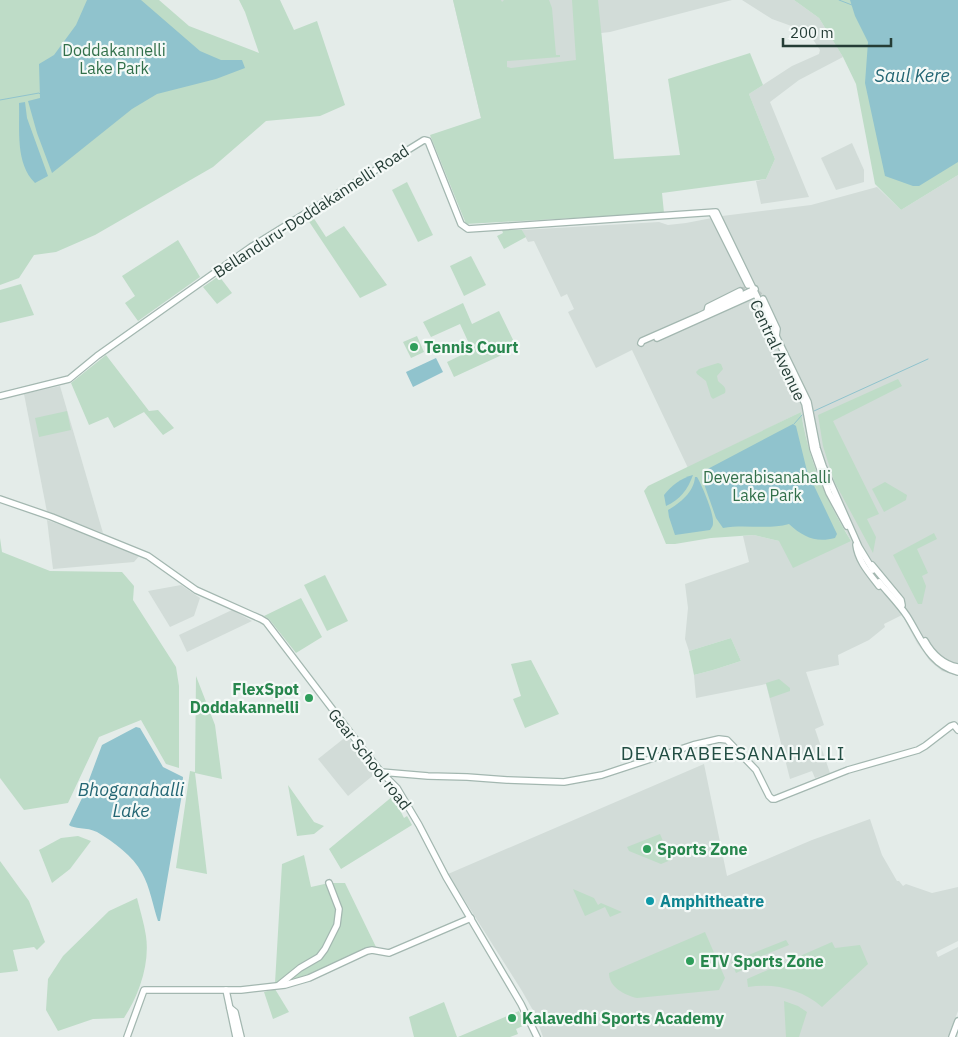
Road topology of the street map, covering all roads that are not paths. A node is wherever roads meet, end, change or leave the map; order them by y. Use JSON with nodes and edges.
{"nodes":[{"id":1,"x":714,"y":213,"type":"joint"},
{"id":2,"x":740,"y":291,"type":"tunnel mouth"},
{"id":3,"x":753,"y":292,"type":"junction"},
{"id":4,"x":762,"y":300,"type":"tunnel mouth"},
{"id":5,"x":704,"y":315,"type":"junction"},
{"id":6,"x":776,"y":337,"type":"junction"},
{"id":7,"x":0,"y":396,"type":"edge"},
{"id":8,"x":0,"y":499,"type":"edge"},
{"id":9,"x":856,"y":541,"type":"junction"},
{"id":10,"x":872,"y":570,"type":"tunnel mouth"},
{"id":11,"x":880,"y":581,"type":"tunnel mouth"},
{"id":12,"x":900,"y":605,"type":"junction"},
{"id":13,"x":958,"y":667,"type":"edge"},
{"id":14,"x":958,"y":672,"type":"edge"},
{"id":15,"x":958,"y":730,"type":"edge"},
{"id":16,"x":381,"y":772,"type":"junction"},
{"id":17,"x":402,"y":774,"type":"junction"},
{"id":18,"x":392,"y":783,"type":"junction"},
{"id":19,"x":328,"y":883,"type":"dead end"},
{"id":20,"x":471,"y":918,"type":"junction"},
{"id":21,"x":279,"y":986,"type":"junction"},
{"id":22,"x":226,"y":990,"type":"junction"},
{"id":23,"x":230,"y":1008,"type":"junction"},
{"id":24,"x":958,"y":1021,"type":"edge"},
{"id":25,"x":127,"y":1037,"type":"edge"},
{"id":26,"x":236,"y":1037,"type":"edge"},
{"id":27,"x":241,"y":1037,"type":"edge"},
{"id":28,"x":537,"y":1037,"type":"edge"},
{"id":29,"x":952,"y":1037,"type":"edge"}],
"edges":[{"from":1,"to":3,"type":"street","name":"Central Avenue"},
{"from":1,"to":7,"type":"street","name":"Bellanduru-Doddakannelli Road"},
{"from":2,"to":5,"type":"street"},
{"from":3,"to":5,"type":"street"},
{"from":3,"to":6,"type":"street","name":"Central Avenue"},
{"from":3,"to":9,"type":"street","name":"Central Avenue"},
{"from":4,"to":6,"type":"street"},
{"from":5,"to":5,"type":"street"},
{"from":6,"to":9,"type":"street","name":"Central Avenue"},
{"from":8,"to":16,"type":"street","name":"Gear School road"},
{"from":9,"to":10,"type":"street","name":"Central Avenue"},
{"from":9,"to":12,"type":"street"},
{"from":11,"to":12,"type":"street"},
{"from":12,"to":13,"type":"street"},
{"from":12,"to":14,"type":"street"},
{"from":15,"to":17,"type":"street"},
{"from":16,"to":17,"type":"street"},
{"from":16,"to":18,"type":"street","name":"Gear School road"},
{"from":17,"to":18,"type":"street"},
{"from":18,"to":20,"type":"street","name":"Gear School road"},
{"from":19,"to":21,"type":"street"},
{"from":20,"to":21,"type":"street"},
{"from":20,"to":28,"type":"street","name":"Gear School road"},
{"from":21,"to":22,"type":"street"},
{"from":22,"to":23,"type":"street"},
{"from":22,"to":25,"type":"street"},
{"from":23,"to":26,"type":"street"},
{"from":23,"to":27,"type":"street"},
{"from":24,"to":29,"type":"street"}]}
